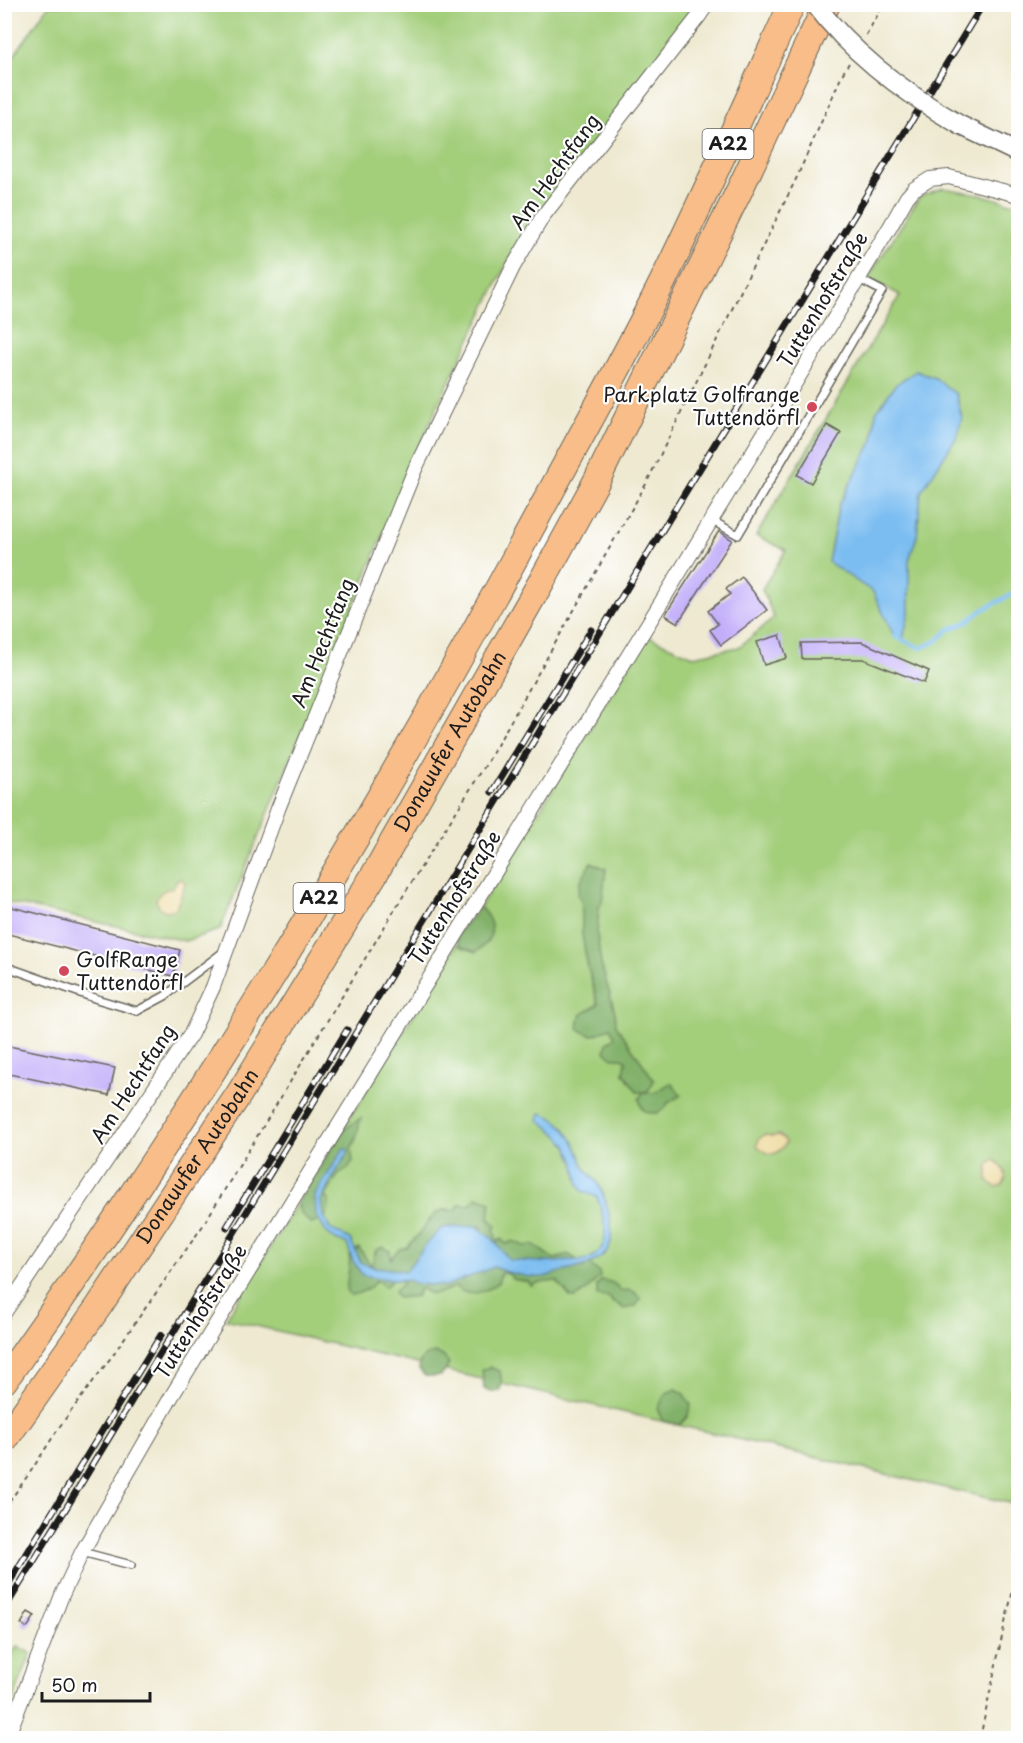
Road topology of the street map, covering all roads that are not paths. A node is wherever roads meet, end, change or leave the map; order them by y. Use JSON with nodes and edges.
{"nodes":[{"id":1,"x":707,"y":4,"type":"edge"},
{"id":2,"x":792,"y":4,"type":"edge"},
{"id":3,"x":815,"y":4,"type":"edge"},
{"id":4,"x":827,"y":4,"type":"edge"},
{"id":5,"x":1018,"y":153,"type":"edge"},
{"id":6,"x":1018,"y":195,"type":"edge"},
{"id":7,"x":859,"y":279,"type":"junction"},
{"id":8,"x":711,"y":520,"type":"junction"},
{"id":9,"x":226,"y":950,"type":"junction"},
{"id":10,"x":4,"y":966,"type":"edge"},
{"id":11,"x":4,"y":1313,"type":"edge"},
{"id":12,"x":4,"y":1381,"type":"edge"},
{"id":13,"x":4,"y":1441,"type":"edge"},
{"id":14,"x":82,"y":1552,"type":"junction"},
{"id":15,"x":131,"y":1565,"type":"dead end"},
{"id":16,"x":7,"y":1738,"type":"edge"}],
"edges":[{"from":1,"to":9,"type":"street","name":"Am Hechtfang"},
{"from":2,"to":12,"type":"highway","name":"Donauufer Autobahn","number":"A22"},
{"from":3,"to":5,"type":"street","bridge":true},
{"from":4,"to":13,"type":"highway","name":"Donauufer Autobahn","number":"A22"},
{"from":6,"to":7,"type":"street","name":"Tuttenhofstraße"},
{"from":7,"to":8,"type":"street","name":"Tuttenhofstraße"},
{"from":7,"to":8,"type":"lane"},
{"from":8,"to":14,"type":"street","name":"Tuttenhofstraße"},
{"from":9,"to":10,"type":"lane"},
{"from":9,"to":11,"type":"street","name":"Am Hechtfang"},
{"from":14,"to":15,"type":"lane"},
{"from":14,"to":16,"type":"street","name":"Tuttenhofstraße"}]}
